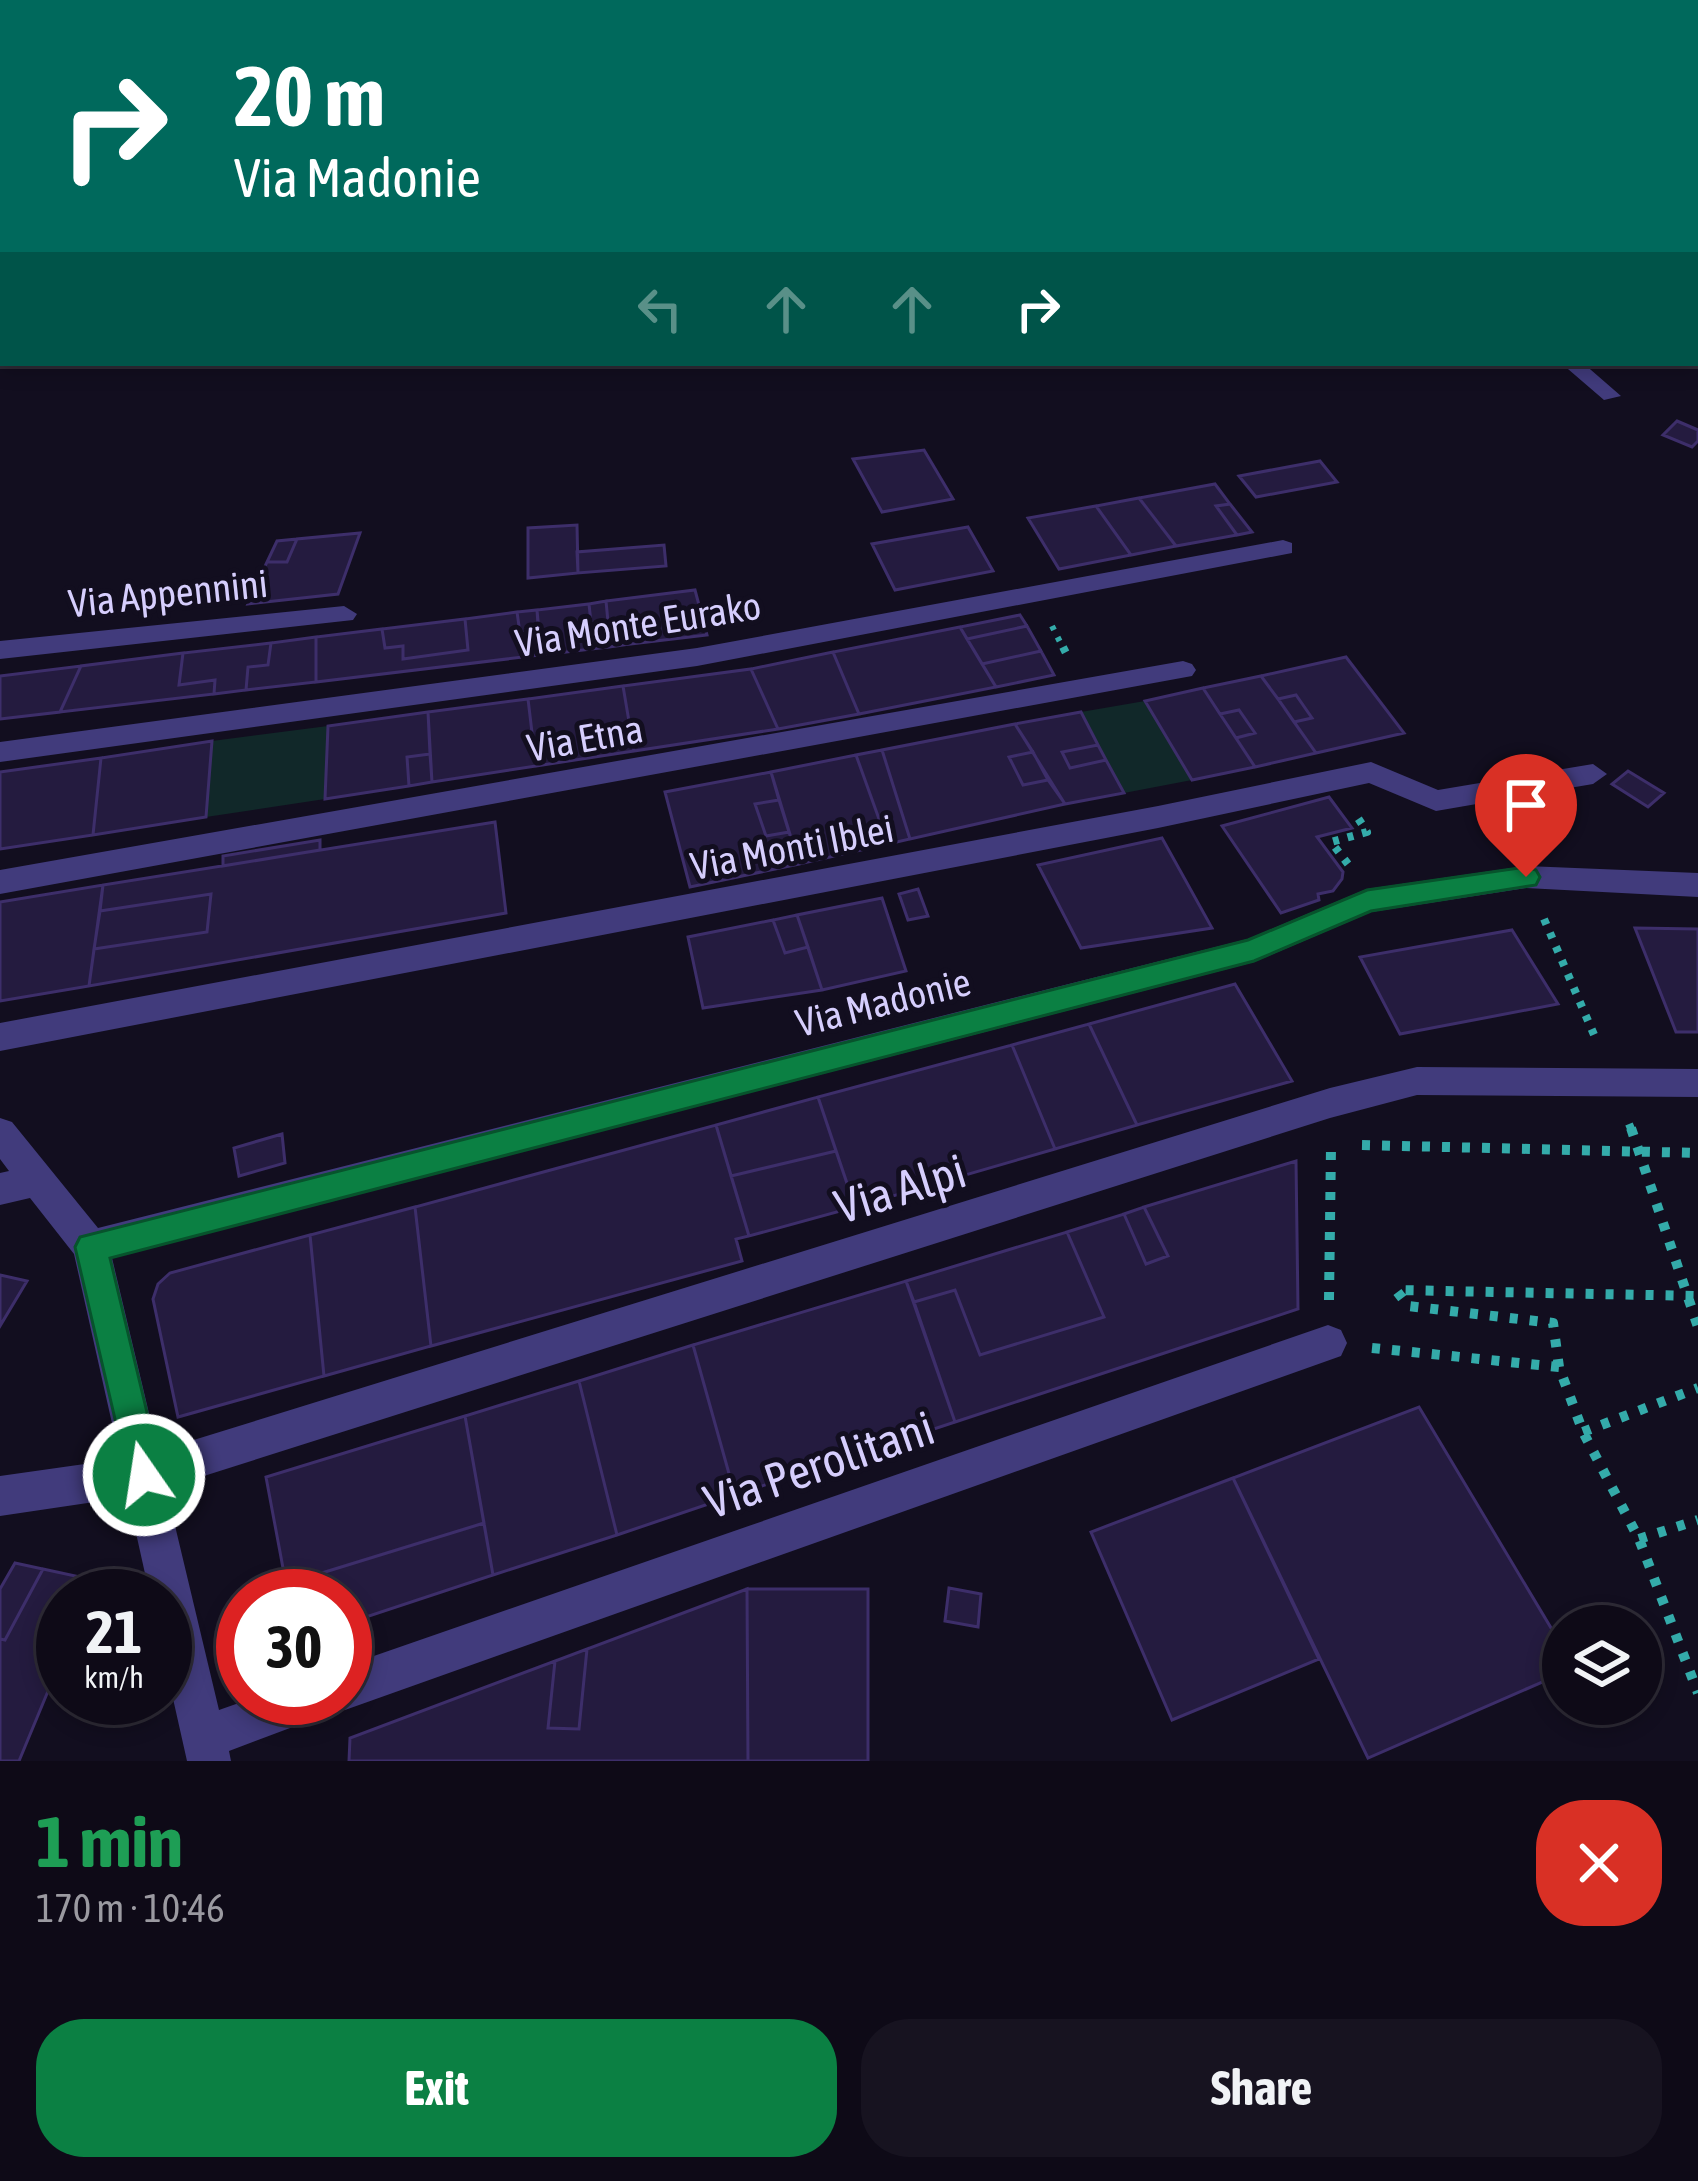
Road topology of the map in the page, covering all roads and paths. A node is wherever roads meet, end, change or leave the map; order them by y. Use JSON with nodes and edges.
{"nodes":[{"id":1,"x":1575,"y":366,"type":"edge"},
{"id":2,"x":1611,"y":396,"type":"dead end"},
{"id":3,"x":1283,"y":548,"type":"dead end"},
{"id":4,"x":1035,"y":595,"type":"junction"},
{"id":5,"x":344,"y":614,"type":"dead end"},
{"id":6,"x":0,"y":650,"type":"edge"},
{"id":7,"x":1184,"y":670,"type":"dead end"},
{"id":8,"x":1085,"y":688,"type":"junction"},
{"id":9,"x":0,"y":752,"type":"edge"},
{"id":10,"x":1592,"y":773,"type":"dead end"},
{"id":11,"x":1367,"y":832,"type":"dead end"},
{"id":12,"x":1345,"y":864,"type":"dead end"},
{"id":13,"x":0,"y":882,"type":"edge"},
{"id":14,"x":1698,"y":884,"type":"edge"},
{"id":15,"x":0,"y":1037,"type":"edge"},
{"id":16,"x":1698,"y":1083,"type":"edge"},
{"id":17,"x":1330,"y":1103,"type":"junction"},
{"id":18,"x":0,"y":1133,"type":"edge"},
{"id":19,"x":1330,"y":1144,"type":"junction"},
{"id":20,"x":1698,"y":1153,"type":"edge"},
{"id":21,"x":19,"y":1185,"type":"edge"},
{"id":22,"x":92,"y":1247,"type":"junction"},
{"id":23,"x":1698,"y":1296,"type":"edge"},
{"id":24,"x":1328,"y":1343,"type":"junction"},
{"id":25,"x":1559,"y":1367,"type":"junction"},
{"id":26,"x":1698,"y":1388,"type":"edge"},
{"id":27,"x":1583,"y":1432,"type":"junction"},
{"id":28,"x":144,"y":1475,"type":"junction"},
{"id":29,"x":0,"y":1496,"type":"edge"},
{"id":30,"x":1698,"y":1520,"type":"edge"},
{"id":31,"x":1639,"y":1539,"type":"junction"},
{"id":32,"x":372,"y":1679,"type":"edge"},
{"id":33,"x":1698,"y":1693,"type":"edge"},
{"id":34,"x":257,"y":1725,"type":"edge"},
{"id":35,"x":206,"y":1749,"type":"edge"}],
"edges":[{"from":1,"to":2,"type":"lane"},
{"from":3,"to":4,"type":"street","name":"Via Monte Eurako"},
{"from":4,"to":8,"type":"path"},
{"from":4,"to":9,"type":"street","name":"Via Monte Eurako"},
{"from":5,"to":6,"type":"street","name":"Via Appennini"},
{"from":7,"to":8,"type":"street","name":"Via Etna"},
{"from":8,"to":13,"type":"street","name":"Via Etna"},
{"from":10,"to":15,"type":"street","name":"Via Monti Iblei"},
{"from":11,"to":12,"type":"path"},
{"from":14,"to":22,"type":"street","name":"Via Madonie"},
{"from":16,"to":17,"type":"street","name":"Via Alpi"},
{"from":17,"to":19,"type":"path"},
{"from":17,"to":28,"type":"street","name":"Via Alpi"},
{"from":18,"to":21,"type":"street"},
{"from":19,"to":20,"type":"path"},
{"from":19,"to":24,"type":"path"},
{"from":21,"to":22,"type":"street"},
{"from":22,"to":28,"type":"street"},
{"from":23,"to":25,"type":"path"},
{"from":24,"to":25,"type":"path"},
{"from":24,"to":32,"type":"street","name":"Via Perolitani"},
{"from":25,"to":27,"type":"path"},
{"from":26,"to":27,"type":"path"},
{"from":27,"to":31,"type":"path"},
{"from":28,"to":29,"type":"street","name":"Via Alpi"},
{"from":28,"to":35,"type":"street"},
{"from":30,"to":31,"type":"path"},
{"from":31,"to":33,"type":"path"},
{"from":34,"to":35,"type":"street"}]}
